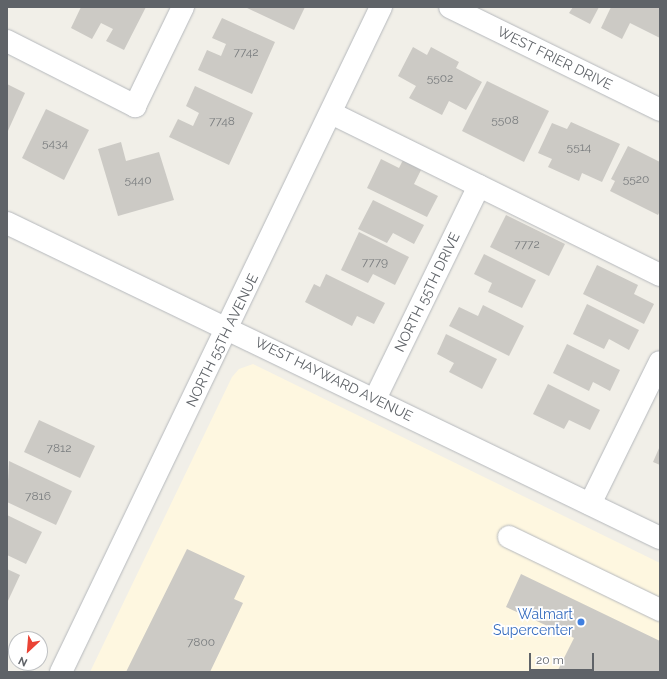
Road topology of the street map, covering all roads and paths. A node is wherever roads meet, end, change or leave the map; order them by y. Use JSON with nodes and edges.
{"nodes":[{"id":1,"x":183,"y":7,"type":"edge"},
{"id":2,"x":382,"y":7,"type":"edge"},
{"id":3,"x":450,"y":7,"type":"edge"},
{"id":4,"x":7,"y":41,"type":"edge"},
{"id":5,"x":660,"y":110,"type":"edge"},
{"id":6,"x":331,"y":113,"type":"junction"},
{"id":7,"x":479,"y":186,"type":"junction"},
{"id":8,"x":7,"y":223,"type":"edge"},
{"id":9,"x":660,"y":275,"type":"edge"},
{"id":10,"x":228,"y":328,"type":"junction"},
{"id":11,"x":660,"y":362,"type":"edge"},
{"id":12,"x":375,"y":399,"type":"junction"},
{"id":13,"x":590,"y":504,"type":"junction"},
{"id":14,"x":509,"y":537,"type":"dead end"},
{"id":15,"x":660,"y":538,"type":"edge"},
{"id":16,"x":660,"y":610,"type":"edge"},
{"id":17,"x":61,"y":672,"type":"edge"}],
"edges":[{"from":1,"to":4,"type":"street"},
{"from":2,"to":6,"type":"street","name":"NORTH 55TH AVENUE"},
{"from":3,"to":5,"type":"street","name":"WEST FRIER DRIVE"},
{"from":6,"to":7,"type":"street"},
{"from":6,"to":10,"type":"street","name":"NORTH 55TH AVENUE"},
{"from":7,"to":9,"type":"street"},
{"from":7,"to":12,"type":"street","name":"NORTH 55TH DRIVE"},
{"from":8,"to":10,"type":"street","name":"WEST HAYWARD AVENUE"},
{"from":10,"to":12,"type":"street","name":"WEST HAYWARD AVENUE"},
{"from":10,"to":17,"type":"street","name":"NORTH 55TH AVENUE"},
{"from":11,"to":13,"type":"street"},
{"from":12,"to":13,"type":"street","name":"WEST HAYWARD AVENUE"},
{"from":13,"to":15,"type":"street","name":"WEST HAYWARD AVENUE"},
{"from":14,"to":16,"type":"street"}]}
